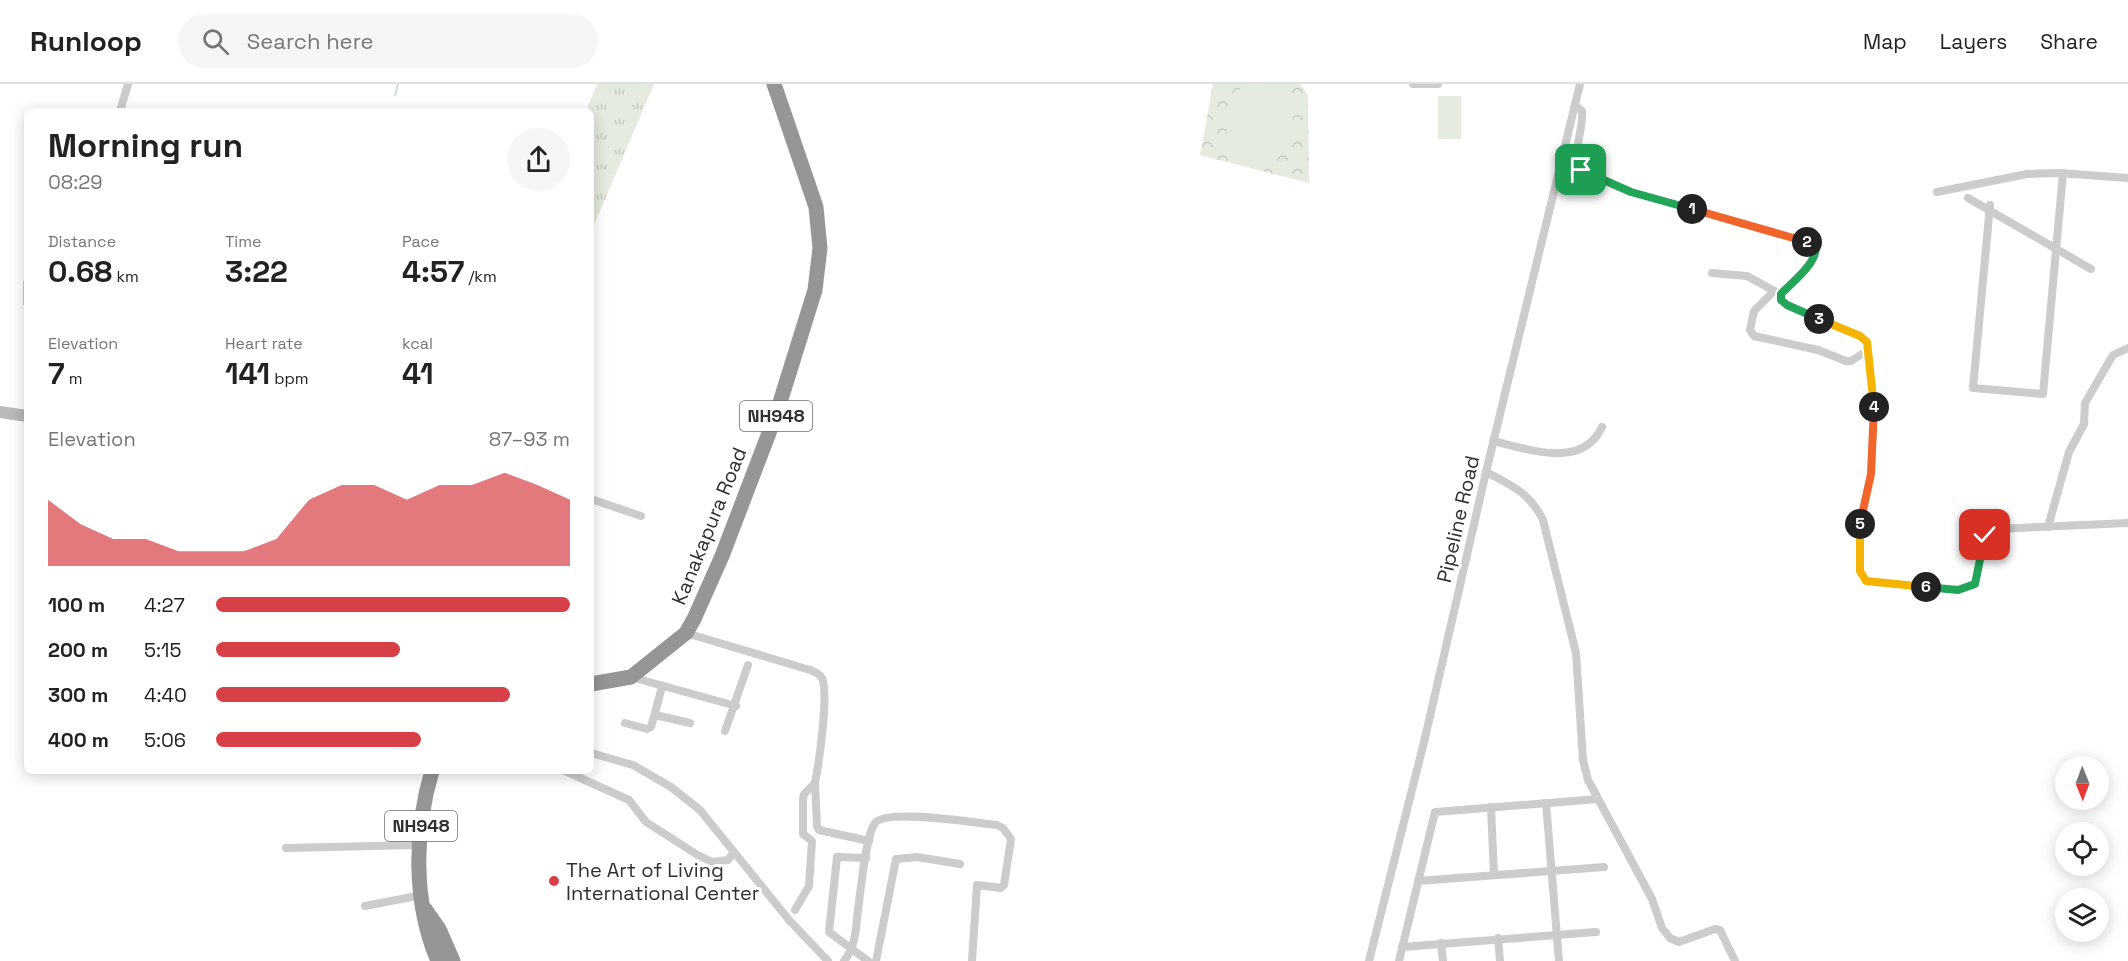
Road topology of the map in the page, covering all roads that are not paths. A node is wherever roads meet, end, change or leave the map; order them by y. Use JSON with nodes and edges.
{"nodes":[{"id":1,"x":128,"y":84,"type":"edge"},
{"id":2,"x":774,"y":84,"type":"edge"},
{"id":3,"x":1413,"y":84,"type":"edge"},
{"id":4,"x":1438,"y":84,"type":"edge"},
{"id":5,"x":1580,"y":84,"type":"edge"},
{"id":6,"x":1575,"y":105,"type":"junction"},
{"id":7,"x":121,"y":108,"type":"edge"},
{"id":8,"x":2063,"y":173,"type":"junction"},
{"id":9,"x":2128,"y":178,"type":"edge"},
{"id":10,"x":1937,"y":192,"type":"dead end"},
{"id":11,"x":1968,"y":198,"type":"dead end"},
{"id":12,"x":1990,"y":208,"type":"junction"},
{"id":13,"x":2056,"y":249,"type":"junction"},
{"id":14,"x":2091,"y":269,"type":"dead end"},
{"id":15,"x":1712,"y":273,"type":"dead end"},
{"id":16,"x":1777,"y":292,"type":"junction"},
{"id":17,"x":2128,"y":348,"type":"edge"},
{"id":18,"x":1868,"y":350,"type":"junction"},
{"id":19,"x":0,"y":412,"type":"edge"},
{"id":20,"x":24,"y":416,"type":"edge"},
{"id":21,"x":1602,"y":426,"type":"dead end"},
{"id":22,"x":1493,"y":441,"type":"junction"},
{"id":23,"x":1486,"y":472,"type":"junction"},
{"id":24,"x":594,"y":500,"type":"edge"},
{"id":25,"x":641,"y":516,"type":"dead end"},
{"id":26,"x":2128,"y":523,"type":"edge"},
{"id":27,"x":2048,"y":527,"type":"junction"},
{"id":28,"x":686,"y":633,"type":"junction"},
{"id":29,"x":748,"y":665,"type":"dead end"},
{"id":30,"x":631,"y":677,"type":"junction"},
{"id":31,"x":594,"y":683,"type":"edge"},
{"id":32,"x":662,"y":687,"type":"junction"},
{"id":33,"x":736,"y":706,"type":"junction"},
{"id":34,"x":655,"y":716,"type":"junction"},
{"id":35,"x":625,"y":723,"type":"dead end"},
{"id":36,"x":690,"y":723,"type":"dead end"},
{"id":37,"x":725,"y":731,"type":"dead end"},
{"id":38,"x":594,"y":754,"type":"edge"},
{"id":39,"x":431,"y":774,"type":"edge"},
{"id":40,"x":572,"y":774,"type":"edge"},
{"id":41,"x":815,"y":783,"type":"junction"},
{"id":42,"x":1598,"y":799,"type":"junction"},
{"id":43,"x":1546,"y":803,"type":"junction"},
{"id":44,"x":1491,"y":807,"type":"junction"},
{"id":45,"x":869,"y":841,"type":"junction"},
{"id":46,"x":419,"y":846,"type":"junction"},
{"id":47,"x":286,"y":848,"type":"dead end"},
{"id":48,"x":734,"y":852,"type":"junction"},
{"id":49,"x":866,"y":858,"type":"junction"},
{"id":50,"x":960,"y":864,"type":"dead end"},
{"id":51,"x":1604,"y":867,"type":"dead end"},
{"id":52,"x":1551,"y":870,"type":"junction"},
{"id":53,"x":1494,"y":874,"type":"junction"},
{"id":54,"x":1418,"y":881,"type":"junction"},
{"id":55,"x":422,"y":901,"type":"junction"},
{"id":56,"x":365,"y":906,"type":"dead end"},
{"id":57,"x":795,"y":910,"type":"dead end"},
{"id":58,"x":1596,"y":932,"type":"dead end"},
{"id":59,"x":1557,"y":934,"type":"junction"},
{"id":60,"x":1498,"y":938,"type":"junction"},
{"id":61,"x":1441,"y":943,"type":"junction"},
{"id":62,"x":1402,"y":946,"type":"junction"},
{"id":63,"x":854,"y":948,"type":"junction"},
{"id":64,"x":438,"y":961,"type":"edge"},
{"id":65,"x":453,"y":961,"type":"edge"},
{"id":66,"x":828,"y":961,"type":"edge"},
{"id":67,"x":844,"y":961,"type":"edge"},
{"id":68,"x":868,"y":961,"type":"edge"},
{"id":69,"x":876,"y":961,"type":"edge"},
{"id":70,"x":972,"y":961,"type":"edge"},
{"id":71,"x":1369,"y":961,"type":"edge"},
{"id":72,"x":1399,"y":961,"type":"edge"},
{"id":73,"x":1443,"y":961,"type":"edge"},
{"id":74,"x":1500,"y":961,"type":"edge"},
{"id":75,"x":1559,"y":961,"type":"edge"},
{"id":76,"x":1734,"y":961,"type":"edge"}],
"edges":[{"from":1,"to":7,"type":"street"},
{"from":2,"to":28,"type":"highway","name":"Kanakapura Road","number":"NH948"},
{"from":3,"to":4,"type":"street"},
{"from":5,"to":6,"type":"street","name":"Pipeline Road"},
{"from":6,"to":16,"type":"street"},
{"from":6,"to":22,"type":"street","name":"Pipeline Road"},
{"from":8,"to":9,"type":"street"},
{"from":8,"to":10,"type":"street"},
{"from":8,"to":13,"type":"street"},
{"from":11,"to":12,"type":"street"},
{"from":12,"to":13,"type":"street"},
{"from":12,"to":13,"type":"street"},
{"from":13,"to":14,"type":"street"},
{"from":15,"to":16,"type":"street"},
{"from":16,"to":18,"type":"street"},
{"from":16,"to":18,"type":"street"},
{"from":17,"to":27,"type":"street"},
{"from":18,"to":27,"type":"street"},
{"from":19,"to":20,"type":"street"},
{"from":21,"to":22,"type":"street"},
{"from":22,"to":23,"type":"street","name":"Pipeline Road"},
{"from":23,"to":42,"type":"street"},
{"from":23,"to":71,"type":"street","name":"Pipeline Road"},
{"from":24,"to":25,"type":"street"},
{"from":26,"to":27,"type":"street"},
{"from":28,"to":30,"type":"highway","name":"Kanakapura Road","number":"NH948"},
{"from":28,"to":41,"type":"street"},
{"from":29,"to":33,"type":"street"},
{"from":30,"to":31,"type":"highway","name":"Kanakapura Road","number":"NH948"},
{"from":30,"to":32,"type":"street"},
{"from":32,"to":33,"type":"street"},
{"from":32,"to":34,"type":"street"},
{"from":33,"to":37,"type":"street"},
{"from":34,"to":35,"type":"street"},
{"from":34,"to":36,"type":"street"},
{"from":38,"to":48,"type":"street"},
{"from":39,"to":46,"type":"highway","number":"NH948"},
{"from":40,"to":48,"type":"street"},
{"from":41,"to":45,"type":"street"},
{"from":41,"to":57,"type":"street"},
{"from":42,"to":43,"type":"street"},
{"from":42,"to":76,"type":"street"},
{"from":43,"to":44,"type":"street"},
{"from":43,"to":52,"type":"street"},
{"from":44,"to":53,"type":"street"},
{"from":44,"to":54,"type":"street"},
{"from":45,"to":49,"type":"street"},
{"from":45,"to":70,"type":"street"},
{"from":46,"to":47,"type":"street"},
{"from":46,"to":55,"type":"highway","number":"NH948"},
{"from":48,"to":66,"type":"street"},
{"from":49,"to":63,"type":"street"},
{"from":49,"to":63,"type":"street"},
{"from":50,"to":69,"type":"street"},
{"from":51,"to":52,"type":"street"},
{"from":52,"to":53,"type":"street"},
{"from":52,"to":59,"type":"street"},
{"from":53,"to":54,"type":"street"},
{"from":54,"to":62,"type":"street"},
{"from":55,"to":56,"type":"street"},
{"from":55,"to":64,"type":"highway","number":"NH948"},
{"from":55,"to":65,"type":"highway"},
{"from":58,"to":59,"type":"street"},
{"from":59,"to":60,"type":"street"},
{"from":59,"to":75,"type":"street"},
{"from":60,"to":61,"type":"street"},
{"from":60,"to":74,"type":"street"},
{"from":61,"to":62,"type":"street"},
{"from":61,"to":73,"type":"street"},
{"from":62,"to":72,"type":"street"},
{"from":63,"to":67,"type":"street"},
{"from":63,"to":68,"type":"street"}]}
